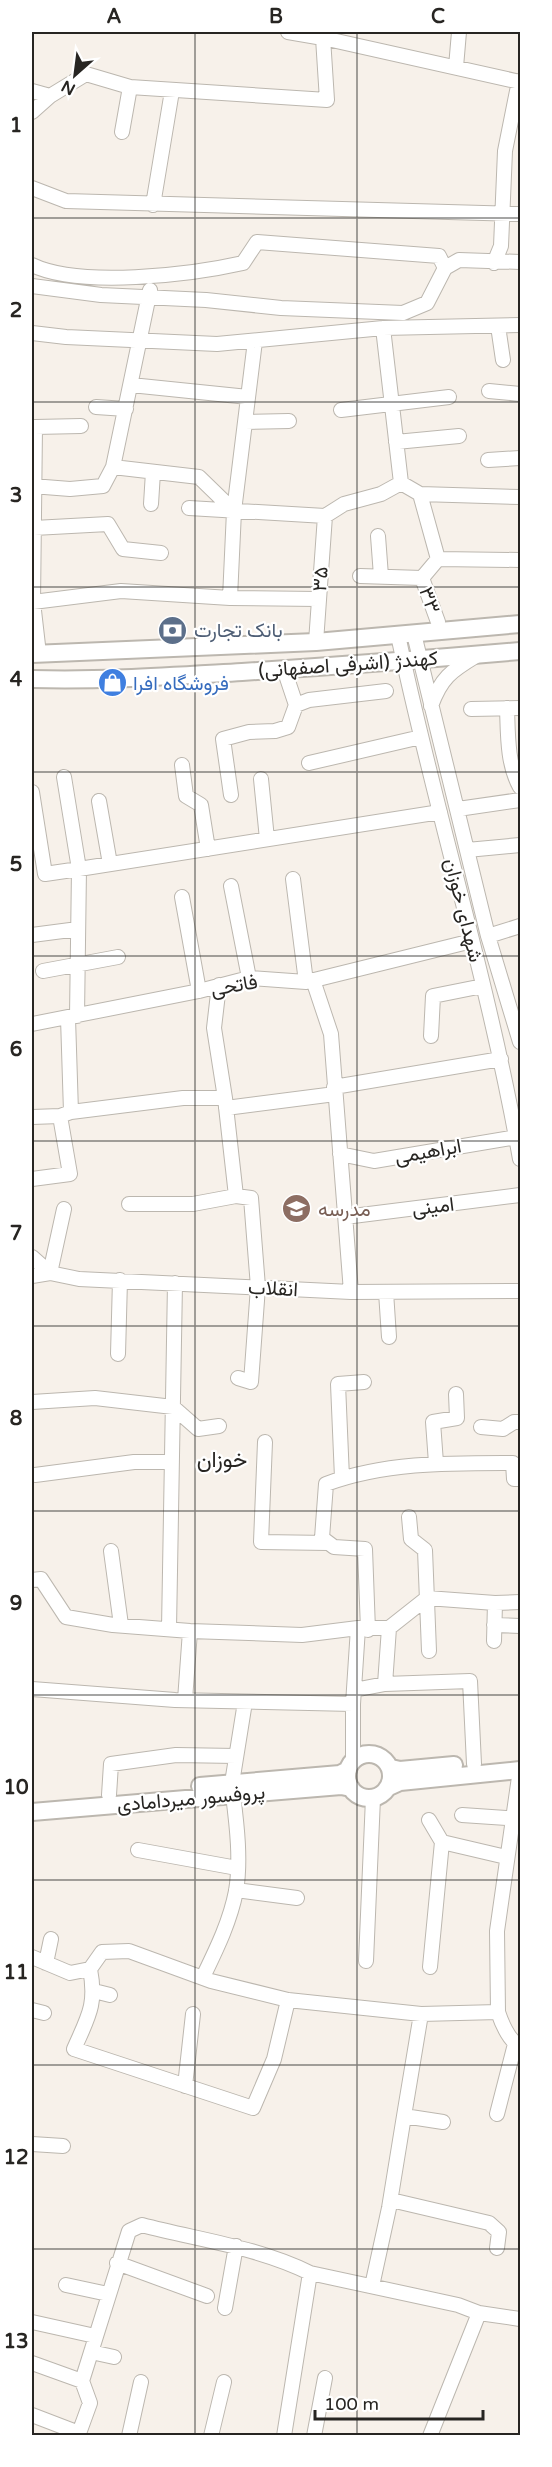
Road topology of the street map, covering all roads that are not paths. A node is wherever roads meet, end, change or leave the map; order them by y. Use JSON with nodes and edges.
{"nodes":[{"id":1,"x":288,"y":32,"type":"edge"},
{"id":2,"x":459,"y":32,"type":"edge"},
{"id":3,"x":323,"y":35,"type":"edge"},
{"id":4,"x":456,"y":67,"type":"junction"},
{"id":5,"x":520,"y":81,"type":"edge"},
{"id":6,"x":130,"y":87,"type":"junction"},
{"id":7,"x":32,"y":91,"type":"edge"},
{"id":8,"x":172,"y":91,"type":"junction"},
{"id":9,"x":50,"y":96,"type":"junction"},
{"id":10,"x":32,"y":112,"type":"edge"},
{"id":11,"x":122,"y":132,"type":"dead end"},
{"id":12,"x":32,"y":188,"type":"edge"},
{"id":13,"x":153,"y":205,"type":"junction"},
{"id":14,"x":502,"y":213,"type":"junction"},
{"id":15,"x":520,"y":214,"type":"edge"},
{"id":16,"x":494,"y":262,"type":"junction"},
{"id":17,"x":520,"y":262,"type":"edge"},
{"id":18,"x":32,"y":265,"type":"edge"},
{"id":19,"x":444,"y":268,"type":"junction"},
{"id":20,"x":154,"y":275,"type":"junction"},
{"id":21,"x":32,"y":286,"type":"edge"},
{"id":22,"x":148,"y":297,"type":"junction"},
{"id":23,"x":520,"y":325,"type":"edge"},
{"id":24,"x":498,"y":326,"type":"junction"},
{"id":25,"x":383,"y":328,"type":"junction"},
{"id":26,"x":32,"y":333,"type":"edge"},
{"id":27,"x":141,"y":341,"type":"junction"},
{"id":28,"x":255,"y":341,"type":"junction"},
{"id":29,"x":502,"y":360,"type":"dead end"},
{"id":30,"x":131,"y":385,"type":"junction"},
{"id":31,"x":489,"y":391,"type":"dead end"},
{"id":32,"x":520,"y":394,"type":"edge"},
{"id":33,"x":248,"y":397,"type":"junction"},
{"id":34,"x":449,"y":397,"type":"dead end"},
{"id":35,"x":392,"y":405,"type":"junction"},
{"id":36,"x":96,"y":407,"type":"dead end"},
{"id":37,"x":126,"y":409,"type":"junction"},
{"id":38,"x":341,"y":410,"type":"dead end"},
{"id":39,"x":289,"y":421,"type":"dead end"},
{"id":40,"x":245,"y":422,"type":"junction"},
{"id":41,"x":81,"y":426,"type":"dead end"},
{"id":42,"x":33,"y":427,"type":"edge"},
{"id":43,"x":459,"y":436,"type":"dead end"},
{"id":44,"x":396,"y":442,"type":"junction"},
{"id":45,"x":520,"y":458,"type":"edge"},
{"id":46,"x":488,"y":460,"type":"dead end"},
{"id":47,"x":113,"y":467,"type":"junction"},
{"id":48,"x":153,"y":472,"type":"junction"},
{"id":49,"x":401,"y":483,"type":"junction"},
{"id":50,"x":33,"y":486,"type":"edge"},
{"id":51,"x":420,"y":494,"type":"junction"},
{"id":52,"x":520,"y":497,"type":"edge"},
{"id":53,"x":151,"y":504,"type":"dead end"},
{"id":54,"x":189,"y":508,"type":"dead end"},
{"id":55,"x":234,"y":512,"type":"junction"},
{"id":56,"x":325,"y":516,"type":"junction"},
{"id":57,"x":34,"y":528,"type":"junction"},
{"id":58,"x":378,"y":536,"type":"dead end"},
{"id":59,"x":161,"y":553,"type":"dead end"},
{"id":60,"x":438,"y":559,"type":"junction"},
{"id":61,"x":520,"y":560,"type":"edge"},
{"id":62,"x":360,"y":576,"type":"dead end"},
{"id":63,"x":381,"y":576,"type":"junction"},
{"id":64,"x":422,"y":578,"type":"junction"},
{"id":65,"x":230,"y":598,"type":"junction"},
{"id":66,"x":318,"y":599,"type":"junction"},
{"id":67,"x":32,"y":602,"type":"edge"},
{"id":68,"x":438,"y":622,"type":"dead end"},
{"id":69,"x":520,"y":624,"type":"edge"},
{"id":70,"x":406,"y":635,"type":"junction"},
{"id":71,"x":316,"y":642,"type":"junction"},
{"id":72,"x":520,"y":651,"type":"edge"},
{"id":73,"x":35,"y":654,"type":"edge"},
{"id":74,"x":480,"y":654,"type":"junction"},
{"id":75,"x":411,"y":661,"type":"junction"},
{"id":76,"x":284,"y":669,"type":"junction"},
{"id":77,"x":32,"y":679,"type":"edge"},
{"id":78,"x":386,"y":691,"type":"dead end"},
{"id":79,"x":296,"y":705,"type":"junction"},
{"id":80,"x":431,"y":706,"type":"junction"},
{"id":81,"x":415,"y":707,"type":"junction"},
{"id":82,"x":514,"y":708,"type":"edge"},
{"id":83,"x":471,"y":709,"type":"dead end"},
{"id":84,"x":421,"y":737,"type":"junction"},
{"id":85,"x":309,"y":763,"type":"dead end"},
{"id":86,"x":182,"y":765,"type":"dead end"},
{"id":87,"x":64,"y":777,"type":"dead end"},
{"id":88,"x":261,"y":779,"type":"dead end"},
{"id":89,"x":520,"y":787,"type":"edge"},
{"id":90,"x":231,"y":795,"type":"dead end"},
{"id":91,"x":32,"y":798,"type":"edge"},
{"id":92,"x":520,"y":800,"type":"edge"},
{"id":93,"x":99,"y":801,"type":"dead end"},
{"id":94,"x":458,"y":809,"type":"junction"},
{"id":95,"x":440,"y":812,"type":"junction"},
{"id":96,"x":267,"y":839,"type":"junction"},
{"id":97,"x":520,"y":844,"type":"edge"},
{"id":98,"x":208,"y":849,"type":"junction"},
{"id":99,"x":467,"y":850,"type":"junction"},
{"id":100,"x":110,"y":864,"type":"junction"},
{"id":101,"x":79,"y":869,"type":"junction"},
{"id":102,"x":38,"y":875,"type":"edge"},
{"id":103,"x":294,"y":879,"type":"dead end"},
{"id":104,"x":231,"y":885,"type":"dead end"},
{"id":105,"x":182,"y":897,"type":"dead end"},
{"id":106,"x":520,"y":926,"type":"edge"},
{"id":107,"x":78,"y":929,"type":"junction"},
{"id":108,"x":32,"y":935,"type":"edge"},
{"id":109,"x":488,"y":936,"type":"junction"},
{"id":110,"x":472,"y":941,"type":"junction"},
{"id":111,"x":117,"y":957,"type":"dead end"},
{"id":112,"x":78,"y":965,"type":"junction"},
{"id":113,"x":43,"y":971,"type":"dead end"},
{"id":114,"x":249,"y":978,"type":"junction"},
{"id":115,"x":309,"y":981,"type":"junction"},
{"id":116,"x":219,"y":985,"type":"junction"},
{"id":117,"x":483,"y":986,"type":"junction"},
{"id":118,"x":199,"y":991,"type":"junction"},
{"id":119,"x":73,"y":1017,"type":"junction"},
{"id":120,"x":517,"y":1017,"type":"edge"},
{"id":121,"x":32,"y":1024,"type":"edge"},
{"id":122,"x":431,"y":1036,"type":"dead end"},
{"id":123,"x":520,"y":1042,"type":"edge"},
{"id":124,"x":501,"y":1059,"type":"junction"},
{"id":125,"x":335,"y":1090,"type":"junction"},
{"id":126,"x":225,"y":1103,"type":"junction"},
{"id":127,"x":66,"y":1114,"type":"junction"},
{"id":128,"x":32,"y":1117,"type":"edge"},
{"id":129,"x":517,"y":1137,"type":"junction"},
{"id":130,"x":340,"y":1154,"type":"junction"},
{"id":131,"x":520,"y":1159,"type":"edge"},
{"id":132,"x":32,"y":1179,"type":"edge"},
{"id":133,"x":520,"y":1195,"type":"edge"},
{"id":134,"x":236,"y":1196,"type":"junction"},
{"id":135,"x":129,"y":1204,"type":"dead end"},
{"id":136,"x":64,"y":1209,"type":"dead end"},
{"id":137,"x":345,"y":1217,"type":"junction"},
{"id":138,"x":32,"y":1257,"type":"edge"},
{"id":139,"x":50,"y":1273,"type":"junction"},
{"id":140,"x":32,"y":1276,"type":"edge"},
{"id":141,"x":120,"y":1280,"type":"junction"},
{"id":142,"x":175,"y":1283,"type":"junction"},
{"id":143,"x":258,"y":1287,"type":"junction"},
{"id":144,"x":520,"y":1291,"type":"edge"},
{"id":145,"x":351,"y":1292,"type":"junction"},
{"id":146,"x":386,"y":1292,"type":"junction"},
{"id":147,"x":389,"y":1337,"type":"dead end"},
{"id":148,"x":118,"y":1354,"type":"dead end"},
{"id":149,"x":238,"y":1378,"type":"dead end"},
{"id":150,"x":364,"y":1382,"type":"dead end"},
{"id":151,"x":456,"y":1394,"type":"dead end"},
{"id":152,"x":32,"y":1402,"type":"edge"},
{"id":153,"x":173,"y":1407,"type":"junction"},
{"id":154,"x":520,"y":1422,"type":"edge"},
{"id":155,"x":219,"y":1426,"type":"dead end"},
{"id":156,"x":481,"y":1426,"type":"dead end"},
{"id":157,"x":265,"y":1442,"type":"dead end"},
{"id":158,"x":172,"y":1462,"type":"junction"},
{"id":159,"x":436,"y":1463,"type":"junction"},
{"id":160,"x":34,"y":1475,"type":"dead end"},
{"id":161,"x":342,"y":1478,"type":"junction"},
{"id":162,"x":520,"y":1479,"type":"edge"},
{"id":163,"x":409,"y":1517,"type":"dead end"},
{"id":164,"x":328,"y":1543,"type":"junction"},
{"id":165,"x":111,"y":1551,"type":"dead end"},
{"id":166,"x":32,"y":1580,"type":"edge"},
{"id":167,"x":427,"y":1598,"type":"junction"},
{"id":168,"x":520,"y":1602,"type":"edge"},
{"id":169,"x":495,"y":1603,"type":"junction"},
{"id":170,"x":121,"y":1625,"type":"junction"},
{"id":171,"x":494,"y":1625,"type":"junction"},
{"id":172,"x":520,"y":1626,"type":"edge"},
{"id":173,"x":389,"y":1628,"type":"junction"},
{"id":174,"x":169,"y":1629,"type":"junction"},
{"id":175,"x":363,"y":1629,"type":"junction"},
{"id":176,"x":190,"y":1631,"type":"junction"},
{"id":177,"x":494,"y":1641,"type":"dead end"},
{"id":178,"x":429,"y":1652,"type":"dead end"},
{"id":179,"x":385,"y":1684,"type":"junction"},
{"id":180,"x":32,"y":1689,"type":"edge"},
{"id":181,"x":353,"y":1697,"type":"junction"},
{"id":182,"x":184,"y":1700,"type":"junction"},
{"id":183,"x":245,"y":1702,"type":"junction"},
{"id":184,"x":236,"y":1756,"type":"junction"},
{"id":185,"x":474,"y":1764,"type":"junction"},
{"id":186,"x":351,"y":1765,"type":"junction"},
{"id":187,"x":520,"y":1766,"type":"edge"},
{"id":188,"x":391,"y":1768,"type":"junction"},
{"id":189,"x":389,"y":1787,"type":"junction"},
{"id":190,"x":351,"y":1788,"type":"junction"},
{"id":191,"x":232,"y":1789,"type":"junction"},
{"id":192,"x":108,"y":1795,"type":"junction"},
{"id":193,"x":373,"y":1798,"type":"junction"},
{"id":194,"x":32,"y":1802,"type":"edge"},
{"id":195,"x":32,"y":1812,"type":"edge"},
{"id":196,"x":462,"y":1815,"type":"dead end"},
{"id":197,"x":516,"y":1818,"type":"edge"},
{"id":198,"x":429,"y":1820,"type":"dead end"},
{"id":199,"x":442,"y":1842,"type":"junction"},
{"id":200,"x":138,"y":1850,"type":"dead end"},
{"id":201,"x":506,"y":1857,"type":"junction"},
{"id":202,"x":237,"y":1868,"type":"junction"},
{"id":203,"x":236,"y":1890,"type":"junction"},
{"id":204,"x":297,"y":1898,"type":"dead end"},
{"id":205,"x":51,"y":1939,"type":"dead end"},
{"id":206,"x":32,"y":1957,"type":"edge"},
{"id":207,"x":366,"y":1960,"type":"dead end"},
{"id":208,"x":46,"y":1963,"type":"junction"},
{"id":209,"x":430,"y":1967,"type":"dead end"},
{"id":210,"x":90,"y":1969,"type":"junction"},
{"id":211,"x":203,"y":1977,"type":"junction"},
{"id":212,"x":94,"y":1991,"type":"junction"},
{"id":213,"x":110,"y":1995,"type":"dead end"},
{"id":214,"x":288,"y":2000,"type":"junction"},
{"id":215,"x":498,"y":2012,"type":"junction"},
{"id":216,"x":421,"y":2013,"type":"junction"},
{"id":217,"x":193,"y":2014,"type":"dead end"},
{"id":218,"x":518,"y":2045,"type":"edge"},
{"id":219,"x":185,"y":2086,"type":"junction"},
{"id":220,"x":497,"y":2114,"type":"dead end"},
{"id":221,"x":404,"y":2116,"type":"junction"},
{"id":222,"x":443,"y":2122,"type":"dead end"},
{"id":223,"x":32,"y":2144,"type":"edge"},
{"id":224,"x":63,"y":2146,"type":"dead end"},
{"id":225,"x":391,"y":2200,"type":"junction"},
{"id":226,"x":236,"y":2246,"type":"junction"},
{"id":227,"x":497,"y":2248,"type":"dead end"},
{"id":228,"x":117,"y":2263,"type":"junction"},
{"id":229,"x":310,"y":2273,"type":"junction"},
{"id":230,"x":66,"y":2285,"type":"dead end"},
{"id":231,"x":372,"y":2286,"type":"junction"},
{"id":232,"x":108,"y":2294,"type":"junction"},
{"id":233,"x":207,"y":2296,"type":"dead end"},
{"id":234,"x":225,"y":2308,"type":"dead end"},
{"id":235,"x":480,"y":2313,"type":"junction"},
{"id":236,"x":520,"y":2319,"type":"edge"},
{"id":237,"x":32,"y":2322,"type":"edge"},
{"id":238,"x":95,"y":2336,"type":"junction"},
{"id":239,"x":91,"y":2352,"type":"junction"},
{"id":240,"x":114,"y":2357,"type":"dead end"},
{"id":241,"x":32,"y":2363,"type":"edge"},
{"id":242,"x":325,"y":2378,"type":"dead end"},
{"id":243,"x":82,"y":2381,"type":"junction"},
{"id":244,"x":141,"y":2382,"type":"dead end"},
{"id":245,"x":224,"y":2382,"type":"dead end"},
{"id":246,"x":32,"y":2415,"type":"edge"},
{"id":247,"x":79,"y":2434,"type":"edge"},
{"id":248,"x":129,"y":2436,"type":"edge"},
{"id":249,"x":211,"y":2436,"type":"edge"},
{"id":250,"x":284,"y":2436,"type":"edge"},
{"id":251,"x":314,"y":2436,"type":"edge"},
{"id":252,"x":429,"y":2436,"type":"edge"}],
"edges":[{"from":1,"to":3,"type":"street"},
{"from":2,"to":4,"type":"street"},
{"from":3,"to":4,"type":"street"},
{"from":3,"to":8,"type":"street"},
{"from":4,"to":5,"type":"street"},
{"from":5,"to":14,"type":"street"},
{"from":6,"to":8,"type":"street"},
{"from":6,"to":9,"type":"street"},
{"from":6,"to":11,"type":"street"},
{"from":7,"to":9,"type":"street"},
{"from":8,"to":13,"type":"street"},
{"from":9,"to":10,"type":"street"},
{"from":12,"to":13,"type":"street"},
{"from":13,"to":14,"type":"street"},
{"from":14,"to":15,"type":"street"},
{"from":14,"to":16,"type":"street"},
{"from":16,"to":17,"type":"street"},
{"from":16,"to":19,"type":"street"},
{"from":18,"to":20,"type":"street"},
{"from":19,"to":20,"type":"street"},
{"from":19,"to":22,"type":"street"},
{"from":20,"to":22,"type":"street"},
{"from":21,"to":22,"type":"street"},
{"from":22,"to":27,"type":"street"},
{"from":23,"to":24,"type":"street"},
{"from":24,"to":25,"type":"street"},
{"from":24,"to":29,"type":"street"},
{"from":25,"to":28,"type":"street"},
{"from":25,"to":35,"type":"street"},
{"from":26,"to":27,"type":"street"},
{"from":27,"to":28,"type":"street"},
{"from":27,"to":30,"type":"street"},
{"from":28,"to":33,"type":"street"},
{"from":30,"to":33,"type":"street"},
{"from":30,"to":37,"type":"street"},
{"from":31,"to":32,"type":"street"},
{"from":33,"to":40,"type":"street"},
{"from":34,"to":35,"type":"street"},
{"from":35,"to":38,"type":"street"},
{"from":35,"to":44,"type":"street"},
{"from":36,"to":37,"type":"street"},
{"from":37,"to":47,"type":"street"},
{"from":39,"to":40,"type":"street"},
{"from":40,"to":55,"type":"street"},
{"from":41,"to":42,"type":"street"},
{"from":42,"to":50,"type":"street"},
{"from":43,"to":44,"type":"street"},
{"from":44,"to":49,"type":"street"},
{"from":45,"to":46,"type":"street"},
{"from":47,"to":48,"type":"street"},
{"from":47,"to":50,"type":"street"},
{"from":48,"to":53,"type":"street"},
{"from":48,"to":55,"type":"street"},
{"from":49,"to":51,"type":"street"},
{"from":49,"to":56,"type":"street"},
{"from":50,"to":57,"type":"street"},
{"from":51,"to":52,"type":"street"},
{"from":51,"to":60,"type":"street"},
{"from":54,"to":55,"type":"street"},
{"from":55,"to":56,"type":"street"},
{"from":55,"to":65,"type":"street"},
{"from":56,"to":66,"type":"street","name":"۳۵"},
{"from":57,"to":59,"type":"street"},
{"from":57,"to":67,"type":"street"},
{"from":58,"to":63,"type":"street"},
{"from":60,"to":61,"type":"street"},
{"from":60,"to":64,"type":"street"},
{"from":62,"to":63,"type":"street"},
{"from":63,"to":64,"type":"street"},
{"from":64,"to":68,"type":"street","name":"۳۳"},
{"from":65,"to":66,"type":"street"},
{"from":65,"to":67,"type":"street"},
{"from":66,"to":71,"type":"street","name":"۳۵"},
{"from":67,"to":73,"type":"street"},
{"from":69,"to":70,"type":"main road","name":"کهندژ (اشرفی اصفهانی)"},
{"from":70,"to":71,"type":"main road","name":"کهندژ (اشرفی اصفهانی)"},
{"from":70,"to":75,"type":"street"},
{"from":71,"to":73,"type":"main road","name":"کهندژ (اشرفی اصفهانی)"},
{"from":72,"to":74,"type":"main road","name":"کهندژ (اشرفی اصفهانی)"},
{"from":74,"to":75,"type":"main road","name":"کهندژ (اشرفی اصفهانی)"},
{"from":74,"to":80,"type":"street"},
{"from":75,"to":76,"type":"main road","name":"کهندژ (اشرفی اصفهانی)"},
{"from":75,"to":80,"type":"street","name":"شهدای خوزان"},
{"from":75,"to":81,"type":"street","name":"شهدای خوزان"},
{"from":76,"to":77,"type":"main road","name":"کهندژ (اشرفی اصفهانی)"},
{"from":76,"to":79,"type":"street"},
{"from":78,"to":79,"type":"street"},
{"from":79,"to":90,"type":"street"},
{"from":80,"to":81,"type":"street"},
{"from":80,"to":94,"type":"street","name":"شهدای خوزان"},
{"from":81,"to":84,"type":"street","name":"شهدای خوزان"},
{"from":82,"to":83,"type":"street"},
{"from":82,"to":89,"type":"street"},
{"from":84,"to":85,"type":"street"},
{"from":84,"to":95,"type":"street","name":"شهدای خوزان"},
{"from":86,"to":98,"type":"street"},
{"from":87,"to":101,"type":"street"},
{"from":88,"to":96,"type":"street"},
{"from":91,"to":102,"type":"street"},
{"from":92,"to":94,"type":"street"},
{"from":93,"to":100,"type":"street"},
{"from":94,"to":99,"type":"street","name":"شهدای خوزان"},
{"from":95,"to":96,"type":"street"},
{"from":95,"to":110,"type":"street","name":"شهدای خوزان"},
{"from":96,"to":98,"type":"street"},
{"from":97,"to":99,"type":"street"},
{"from":98,"to":100,"type":"street"},
{"from":99,"to":109,"type":"street","name":"شهدای خوزان"},
{"from":100,"to":101,"type":"street"},
{"from":101,"to":102,"type":"street"},
{"from":101,"to":107,"type":"street"},
{"from":103,"to":115,"type":"street"},
{"from":104,"to":114,"type":"street"},
{"from":105,"to":118,"type":"street"},
{"from":106,"to":109,"type":"street"},
{"from":107,"to":108,"type":"street"},
{"from":107,"to":112,"type":"street"},
{"from":109,"to":120,"type":"street","name":"شهدای خوزان"},
{"from":110,"to":115,"type":"street","name":"فاتحی"},
{"from":110,"to":117,"type":"street","name":"شهدای خوزان"},
{"from":111,"to":112,"type":"street"},
{"from":112,"to":113,"type":"street"},
{"from":112,"to":119,"type":"street"},
{"from":114,"to":115,"type":"street","name":"فاتحی"},
{"from":114,"to":116,"type":"street","name":"فاتحی"},
{"from":115,"to":125,"type":"street"},
{"from":116,"to":118,"type":"street","name":"فاتحی"},
{"from":116,"to":126,"type":"street"},
{"from":117,"to":122,"type":"street"},
{"from":117,"to":124,"type":"street","name":"شهدای خوزان"},
{"from":118,"to":119,"type":"street","name":"فاتحی"},
{"from":119,"to":121,"type":"street","name":"فاتحی"},
{"from":119,"to":127,"type":"street"},
{"from":120,"to":123,"type":"street","name":"شهدای خوزان"},
{"from":124,"to":125,"type":"street"},
{"from":124,"to":129,"type":"street","name":"شهدای خوزان"},
{"from":125,"to":126,"type":"street"},
{"from":125,"to":130,"type":"street"},
{"from":126,"to":127,"type":"street"},
{"from":126,"to":134,"type":"street"},
{"from":127,"to":128,"type":"street"},
{"from":127,"to":132,"type":"street"},
{"from":129,"to":130,"type":"street","name":"ابراهیمی"},
{"from":129,"to":131,"type":"street","name":"شهدای خوزان"},
{"from":130,"to":137,"type":"street"},
{"from":133,"to":137,"type":"street","name":"امینی"},
{"from":134,"to":135,"type":"street"},
{"from":134,"to":143,"type":"street"},
{"from":136,"to":139,"type":"street"},
{"from":137,"to":145,"type":"street"},
{"from":138,"to":139,"type":"street"},
{"from":139,"to":140,"type":"street"},
{"from":139,"to":141,"type":"street","name":"انقلاب"},
{"from":141,"to":142,"type":"street","name":"انقلاب"},
{"from":141,"to":148,"type":"street"},
{"from":142,"to":143,"type":"street","name":"انقلاب"},
{"from":142,"to":153,"type":"street"},
{"from":143,"to":145,"type":"street","name":"انقلاب"},
{"from":143,"to":149,"type":"street"},
{"from":144,"to":146,"type":"street","name":"انقلاب"},
{"from":145,"to":146,"type":"street","name":"انقلاب"},
{"from":146,"to":147,"type":"street"},
{"from":150,"to":161,"type":"street"},
{"from":151,"to":159,"type":"street"},
{"from":152,"to":153,"type":"street"},
{"from":153,"to":155,"type":"street"},
{"from":153,"to":158,"type":"street"},
{"from":154,"to":156,"type":"street"},
{"from":157,"to":164,"type":"street"},
{"from":158,"to":160,"type":"street"},
{"from":158,"to":174,"type":"street"},
{"from":159,"to":161,"type":"street"},
{"from":159,"to":162,"type":"street"},
{"from":161,"to":164,"type":"street"},
{"from":163,"to":167,"type":"street"},
{"from":164,"to":175,"type":"street"},
{"from":165,"to":170,"type":"street"},
{"from":166,"to":170,"type":"street"},
{"from":167,"to":169,"type":"street"},
{"from":167,"to":173,"type":"street"},
{"from":167,"to":178,"type":"street"},
{"from":168,"to":169,"type":"street"},
{"from":169,"to":171,"type":"street"},
{"from":170,"to":174,"type":"street"},
{"from":171,"to":172,"type":"street"},
{"from":171,"to":177,"type":"street"},
{"from":173,"to":175,"type":"street"},
{"from":173,"to":179,"type":"street"},
{"from":174,"to":176,"type":"street"},
{"from":175,"to":176,"type":"street"},
{"from":175,"to":181,"type":"street"},
{"from":176,"to":182,"type":"street"},
{"from":179,"to":181,"type":"street"},
{"from":179,"to":185,"type":"street"},
{"from":180,"to":182,"type":"street"},
{"from":181,"to":183,"type":"street"},
{"from":181,"to":186,"type":"street"},
{"from":182,"to":183,"type":"street"},
{"from":183,"to":184,"type":"street"},
{"from":184,"to":191,"type":"street"},
{"from":184,"to":192,"type":"street"},
{"from":185,"to":187,"type":"main road"},
{"from":185,"to":188,"type":"main road"},
{"from":186,"to":188,"type":"main road"},
{"from":186,"to":190,"type":"main road"},
{"from":186,"to":191,"type":"main road","name":"پروفسور میردامادی"},
{"from":187,"to":189,"type":"main road"},
{"from":187,"to":197,"type":"street"},
{"from":188,"to":189,"type":"main road"},
{"from":189,"to":193,"type":"main road"},
{"from":190,"to":191,"type":"main road","name":"پروفسور میردامادی"},
{"from":190,"to":193,"type":"main road"},
{"from":191,"to":192,"type":"main road","name":"پروفسور میردامادی"},
{"from":191,"to":195,"type":"main road","name":"پروفسور میردامادی"},
{"from":191,"to":202,"type":"street"},
{"from":192,"to":194,"type":"main road","name":"پروفسور میردامادی"},
{"from":193,"to":207,"type":"street"},
{"from":196,"to":197,"type":"street"},
{"from":197,"to":201,"type":"street"},
{"from":198,"to":199,"type":"street"},
{"from":199,"to":201,"type":"street"},
{"from":199,"to":209,"type":"street"},
{"from":200,"to":202,"type":"street"},
{"from":201,"to":215,"type":"street"},
{"from":202,"to":203,"type":"street"},
{"from":203,"to":204,"type":"street"},
{"from":203,"to":211,"type":"street"},
{"from":205,"to":208,"type":"street"},
{"from":206,"to":208,"type":"street"},
{"from":208,"to":210,"type":"street"},
{"from":210,"to":211,"type":"street"},
{"from":210,"to":212,"type":"street"},
{"from":211,"to":214,"type":"street"},
{"from":212,"to":213,"type":"street"},
{"from":212,"to":219,"type":"street"},
{"from":214,"to":216,"type":"street"},
{"from":214,"to":219,"type":"street"},
{"from":215,"to":216,"type":"street"},
{"from":215,"to":218,"type":"street"},
{"from":216,"to":221,"type":"street"},
{"from":217,"to":219,"type":"street"},
{"from":218,"to":220,"type":"street"},
{"from":221,"to":222,"type":"street"},
{"from":221,"to":225,"type":"street"},
{"from":223,"to":224,"type":"street"},
{"from":225,"to":227,"type":"street"},
{"from":225,"to":231,"type":"street"},
{"from":226,"to":228,"type":"street"},
{"from":226,"to":229,"type":"street"},
{"from":226,"to":234,"type":"street"},
{"from":228,"to":232,"type":"street"},
{"from":228,"to":233,"type":"street"},
{"from":229,"to":231,"type":"street"},
{"from":229,"to":250,"type":"street"},
{"from":230,"to":232,"type":"street"},
{"from":231,"to":235,"type":"street"},
{"from":232,"to":238,"type":"street"},
{"from":235,"to":236,"type":"street"},
{"from":235,"to":252,"type":"street"},
{"from":237,"to":238,"type":"street"},
{"from":238,"to":239,"type":"street"},
{"from":239,"to":240,"type":"street"},
{"from":239,"to":243,"type":"street"},
{"from":241,"to":243,"type":"street"},
{"from":242,"to":251,"type":"street"},
{"from":243,"to":247,"type":"street"},
{"from":244,"to":248,"type":"street"},
{"from":245,"to":249,"type":"street"},
{"from":246,"to":247,"type":"street"}]}
